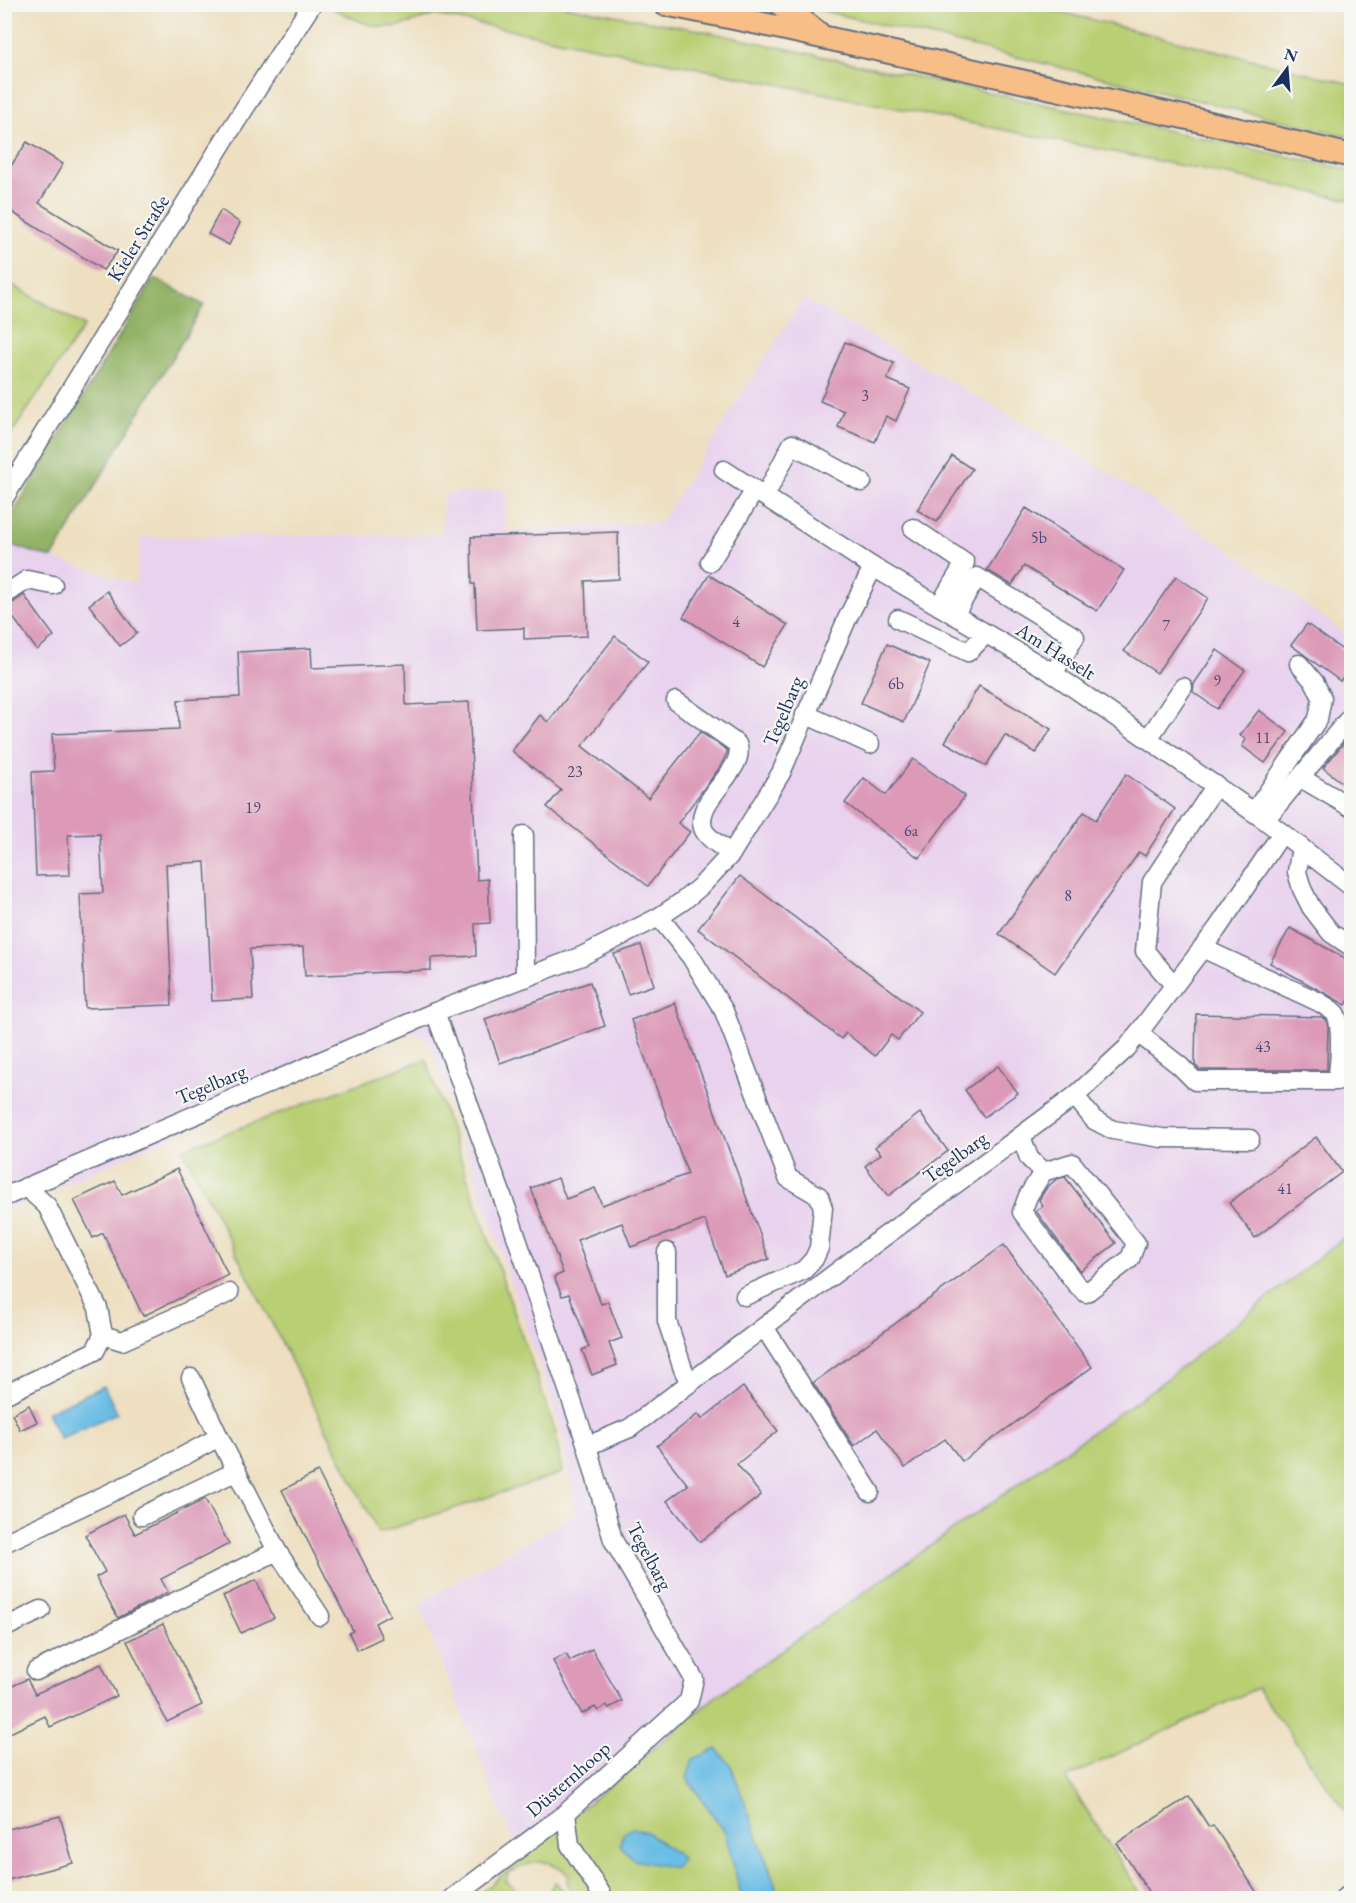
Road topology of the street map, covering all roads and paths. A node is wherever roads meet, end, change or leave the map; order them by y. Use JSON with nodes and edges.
{"nodes":[{"id":1,"x":312,"y":4,"type":"edge"},
{"id":2,"x":665,"y":4,"type":"edge"},
{"id":3,"x":781,"y":4,"type":"edge"},
{"id":4,"x":718,"y":9,"type":"edge"},
{"id":5,"x":743,"y":12,"type":"edge"},
{"id":6,"x":824,"y":37,"type":"junction"},
{"id":7,"x":1352,"y":156,"type":"edge"},
{"id":8,"x":724,"y":470,"type":"dead end"},
{"id":9,"x":862,"y":482,"type":"dead end"},
{"id":10,"x":760,"y":493,"type":"junction"},
{"id":11,"x":4,"y":498,"type":"edge"},
{"id":12,"x":913,"y":528,"type":"dead end"},
{"id":13,"x":710,"y":562,"type":"dead end"},
{"id":14,"x":873,"y":567,"type":"junction"},
{"id":15,"x":53,"y":585,"type":"dead end"},
{"id":16,"x":4,"y":595,"type":"edge"},
{"id":17,"x":946,"y":610,"type":"junction"},
{"id":18,"x":898,"y":619,"type":"dead end"},
{"id":19,"x":986,"y":634,"type":"junction"},
{"id":20,"x":1299,"y":664,"type":"dead end"},
{"id":21,"x":1053,"y":674,"type":"junction"},
{"id":22,"x":1183,"y":687,"type":"dead end"},
{"id":23,"x":676,"y":701,"type":"dead end"},
{"id":24,"x":806,"y":714,"type":"junction"},
{"id":25,"x":1352,"y":715,"type":"edge"},
{"id":26,"x":1148,"y":739,"type":"junction"},
{"id":27,"x":870,"y":744,"type":"dead end"},
{"id":28,"x":1301,"y":778,"type":"junction"},
{"id":29,"x":1216,"y":785,"type":"junction"},
{"id":30,"x":1352,"y":808,"type":"edge"},
{"id":31,"x":1260,"y":816,"type":"junction"},
{"id":32,"x":1282,"y":833,"type":"junction"},
{"id":33,"x":524,"y":835,"type":"dead end"},
{"id":34,"x":1301,"y":847,"type":"junction"},
{"id":35,"x":731,"y":854,"type":"junction"},
{"id":36,"x":1352,"y":887,"type":"edge"},
{"id":37,"x":659,"y":917,"type":"junction"},
{"id":38,"x":1352,"y":947,"type":"edge"},
{"id":39,"x":1202,"y":948,"type":"junction"},
{"id":40,"x":525,"y":978,"type":"junction"},
{"id":41,"x":1174,"y":985,"type":"junction"},
{"id":42,"x":435,"y":1012,"type":"junction"},
{"id":43,"x":1138,"y":1033,"type":"junction"},
{"id":44,"x":1075,"y":1096,"type":"junction"},
{"id":45,"x":1021,"y":1136,"type":"junction"},
{"id":46,"x":1250,"y":1139,"type":"dead end"},
{"id":47,"x":1043,"y":1172,"type":"junction"},
{"id":48,"x":26,"y":1187,"type":"junction"},
{"id":49,"x":4,"y":1197,"type":"edge"},
{"id":50,"x":666,"y":1252,"type":"dead end"},
{"id":51,"x":229,"y":1293,"type":"dead end"},
{"id":52,"x":745,"y":1296,"type":"dead end"},
{"id":53,"x":764,"y":1327,"type":"junction"},
{"id":54,"x":103,"y":1335,"type":"junction"},
{"id":55,"x":191,"y":1377,"type":"dead end"},
{"id":56,"x":690,"y":1383,"type":"junction"},
{"id":57,"x":4,"y":1395,"type":"edge"},
{"id":58,"x":219,"y":1437,"type":"junction"},
{"id":59,"x":587,"y":1446,"type":"junction"},
{"id":60,"x":237,"y":1471,"type":"junction"},
{"id":61,"x":870,"y":1492,"type":"dead end"},
{"id":62,"x":142,"y":1516,"type":"dead end"},
{"id":63,"x":4,"y":1543,"type":"edge"},
{"id":64,"x":277,"y":1551,"type":"junction"},
{"id":65,"x":41,"y":1610,"type":"dead end"},
{"id":66,"x":320,"y":1616,"type":"dead end"},
{"id":67,"x":4,"y":1628,"type":"edge"},
{"id":68,"x":36,"y":1671,"type":"dead end"},
{"id":69,"x":694,"y":1679,"type":"joint"},
{"id":70,"x":566,"y":1813,"type":"junction"},
{"id":71,"x":1352,"y":1894,"type":"edge"},
{"id":72,"x":463,"y":1896,"type":"edge"},
{"id":73,"x":604,"y":1899,"type":"edge"},
{"id":74,"x":1344,"y":1899,"type":"edge"}],
"edges":[{"from":1,"to":11,"type":"street","name":"Kieler Straße"},
{"from":2,"to":4,"type":"main road"},
{"from":3,"to":6,"type":"main road"},
{"from":4,"to":5,"type":"main road"},
{"from":5,"to":6,"type":"main road"},
{"from":6,"to":7,"type":"main road"},
{"from":8,"to":10,"type":"street","name":"Am Hasselt"},
{"from":9,"to":10,"type":"street"},
{"from":10,"to":13,"type":"street"},
{"from":10,"to":14,"type":"street","name":"Am Hasselt"},
{"from":12,"to":17,"type":"street"},
{"from":14,"to":17,"type":"street","name":"Am Hasselt"},
{"from":14,"to":24,"type":"street","name":"Tegelbarg"},
{"from":15,"to":16,"type":"street"},
{"from":17,"to":19,"type":"street","name":"Am Hasselt"},
{"from":17,"to":21,"type":"street"},
{"from":18,"to":19,"type":"street"},
{"from":19,"to":21,"type":"street","name":"Am Hasselt"},
{"from":20,"to":31,"type":"street"},
{"from":21,"to":26,"type":"street","name":"Am Hasselt"},
{"from":22,"to":26,"type":"street"},
{"from":23,"to":35,"type":"street"},
{"from":24,"to":27,"type":"street"},
{"from":24,"to":35,"type":"street","name":"Tegelbarg"},
{"from":25,"to":28,"type":"street"},
{"from":26,"to":29,"type":"street","name":"Am Hasselt"},
{"from":28,"to":30,"type":"street"},
{"from":28,"to":31,"type":"street"},
{"from":29,"to":31,"type":"street","name":"Am Hasselt"},
{"from":29,"to":41,"type":"street"},
{"from":31,"to":32,"type":"street","name":"Am Hasselt"},
{"from":32,"to":34,"type":"street","name":"Am Hasselt"},
{"from":32,"to":39,"type":"street","name":"Tegelbarg"},
{"from":33,"to":40,"type":"street"},
{"from":34,"to":36,"type":"street","name":"Am Hasselt"},
{"from":34,"to":38,"type":"street"},
{"from":35,"to":37,"type":"street","name":"Tegelbarg"},
{"from":37,"to":40,"type":"street","name":"Tegelbarg"},
{"from":37,"to":52,"type":"street"},
{"from":39,"to":41,"type":"street","name":"Tegelbarg"},
{"from":39,"to":43,"type":"street"},
{"from":40,"to":42,"type":"street","name":"Tegelbarg"},
{"from":41,"to":43,"type":"street","name":"Tegelbarg"},
{"from":42,"to":48,"type":"street","name":"Tegelbarg"},
{"from":42,"to":59,"type":"street","name":"Tegelbarg"},
{"from":43,"to":44,"type":"street","name":"Tegelbarg"},
{"from":44,"to":45,"type":"street","name":"Tegelbarg"},
{"from":44,"to":46,"type":"street"},
{"from":45,"to":47,"type":"street"},
{"from":45,"to":53,"type":"street","name":"Tegelbarg"},
{"from":47,"to":47,"type":"street"},
{"from":48,"to":49,"type":"street","name":"Tegelbarg"},
{"from":48,"to":54,"type":"street"},
{"from":50,"to":56,"type":"street"},
{"from":51,"to":54,"type":"street"},
{"from":53,"to":56,"type":"street","name":"Tegelbarg"},
{"from":53,"to":61,"type":"street"},
{"from":54,"to":57,"type":"street"},
{"from":55,"to":58,"type":"street"},
{"from":56,"to":59,"type":"street","name":"Tegelbarg"},
{"from":58,"to":60,"type":"street"},
{"from":58,"to":63,"type":"street"},
{"from":59,"to":69,"type":"street","name":"Tegelbarg"},
{"from":60,"to":62,"type":"street"},
{"from":60,"to":64,"type":"street"},
{"from":64,"to":66,"type":"street"},
{"from":64,"to":68,"type":"street"},
{"from":65,"to":67,"type":"street"},
{"from":69,"to":70,"type":"street","name":"Düsternhoop"},
{"from":70,"to":72,"type":"street","name":"Düsternhoop"},
{"from":70,"to":73,"type":"street"},
{"from":71,"to":74,"type":"street"}]}
